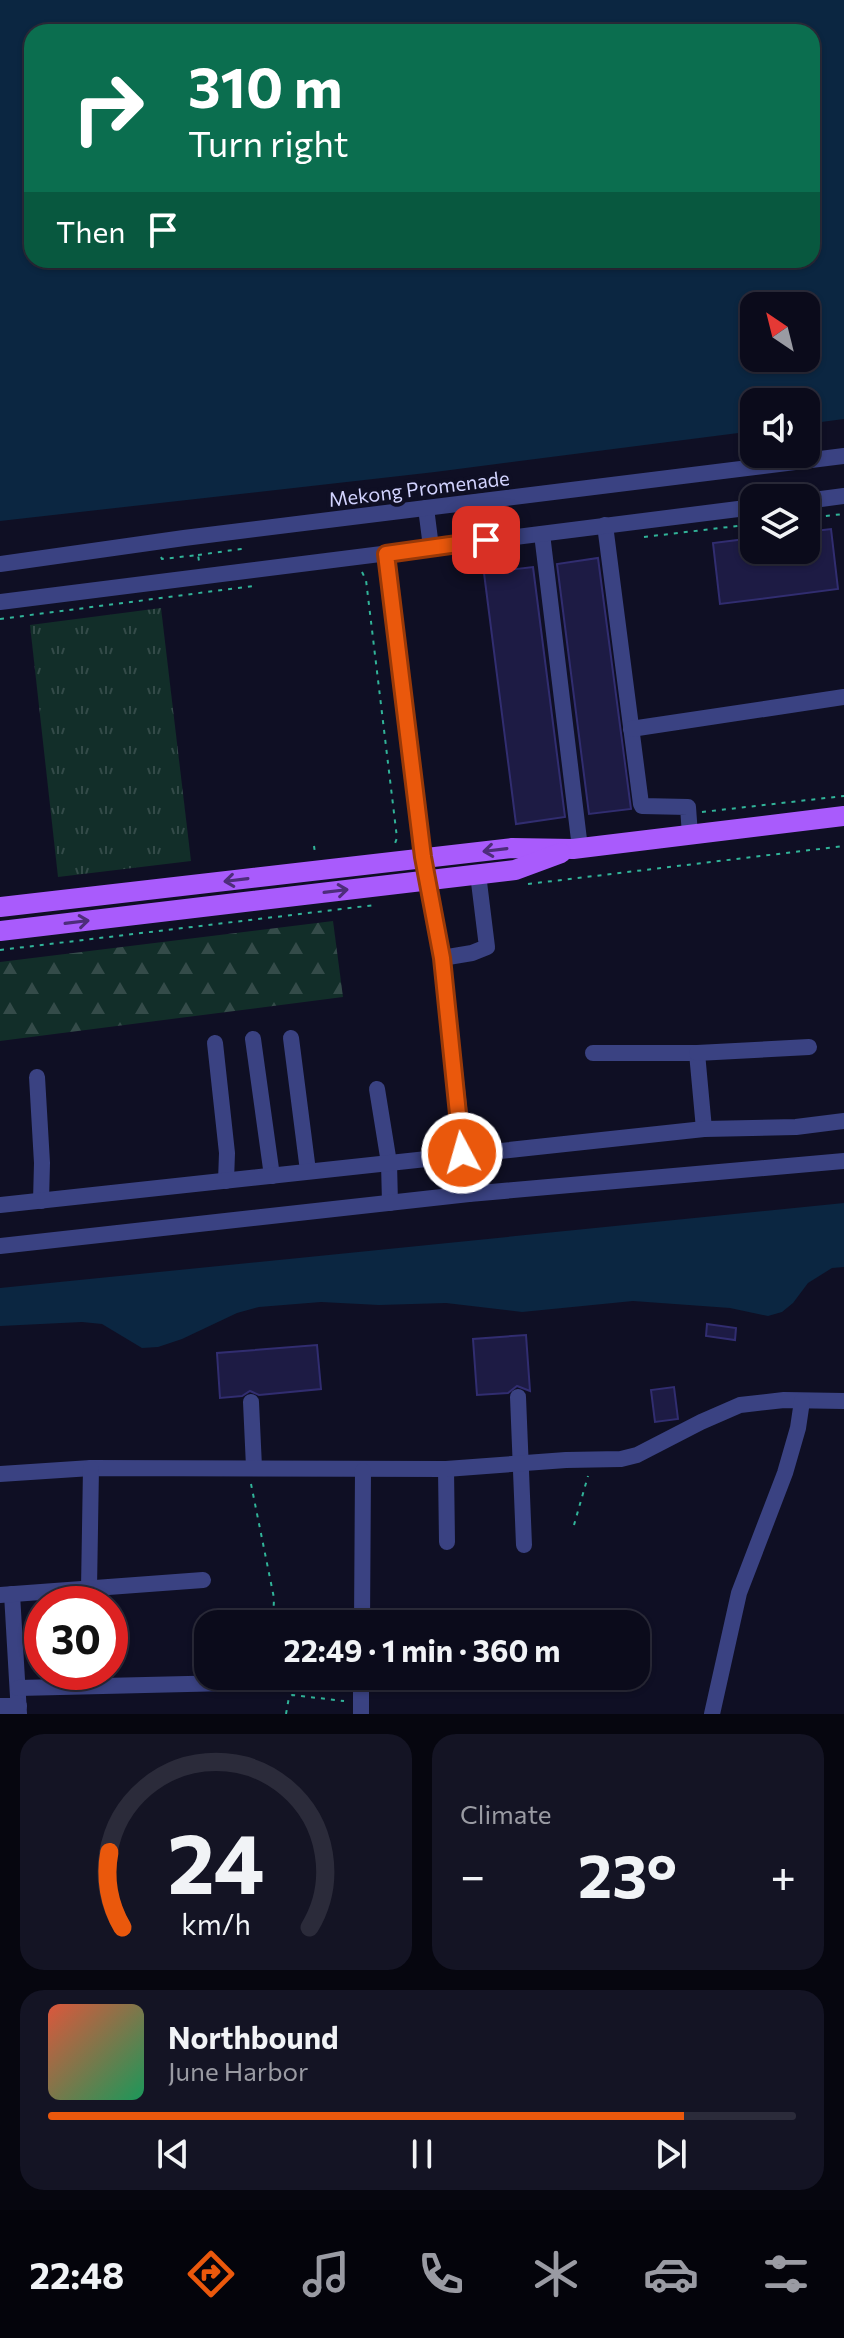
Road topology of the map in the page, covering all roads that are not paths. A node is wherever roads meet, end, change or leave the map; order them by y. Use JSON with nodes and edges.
{"nodes":[{"id":1,"x":844,"y":456,"type":"edge"},
{"id":2,"x":844,"y":496,"type":"edge"},
{"id":3,"x":820,"y":499,"type":"edge"},
{"id":4,"x":426,"y":508,"type":"junction"},
{"id":5,"x":740,"y":509,"type":"edge"},
{"id":6,"x":605,"y":525,"type":"junction"},
{"id":7,"x":542,"y":534,"type":"junction"},
{"id":8,"x":431,"y":547,"type":"junction"},
{"id":9,"x":386,"y":554,"type":"junction"},
{"id":10,"x":0,"y":564,"type":"edge"},
{"id":11,"x":0,"y":602,"type":"edge"},
{"id":12,"x":844,"y":697,"type":"edge"},
{"id":13,"x":631,"y":729,"type":"junction"},
{"id":14,"x":844,"y":816,"type":"edge"},
{"id":15,"x":689,"y":824,"type":"junction"},
{"id":16,"x":576,"y":849,"type":"junction"},
{"id":17,"x":423,"y":857,"type":"junction"},
{"id":18,"x":478,"y":874,"type":"junction"},
{"id":19,"x":427,"y":879,"type":"junction"},
{"id":20,"x":0,"y":907,"type":"edge"},
{"id":21,"x":0,"y":931,"type":"edge"},
{"id":22,"x":442,"y":958,"type":"junction"},
{"id":23,"x":291,"y":1038,"type":"dead end"},
{"id":24,"x":253,"y":1039,"type":"dead end"},
{"id":25,"x":215,"y":1043,"type":"dead end"},
{"id":26,"x":809,"y":1047,"type":"dead end"},
{"id":27,"x":593,"y":1053,"type":"dead end"},
{"id":28,"x":697,"y":1053,"type":"junction"},
{"id":29,"x":37,"y":1077,"type":"dead end"},
{"id":30,"x":377,"y":1089,"type":"dead end"},
{"id":31,"x":844,"y":1121,"type":"edge"},
{"id":32,"x":704,"y":1129,"type":"junction"},
{"id":33,"x":462,"y":1153,"type":"junction"},
{"id":34,"x":844,"y":1161,"type":"edge"},
{"id":35,"x":389,"y":1163,"type":"junction"},
{"id":36,"x":308,"y":1171,"type":"junction"},
{"id":37,"x":272,"y":1176,"type":"junction"},
{"id":38,"x":226,"y":1181,"type":"junction"},
{"id":39,"x":469,"y":1194,"type":"junction"},
{"id":40,"x":41,"y":1201,"type":"junction"},
{"id":41,"x":390,"y":1203,"type":"junction"},
{"id":42,"x":0,"y":1205,"type":"edge"},
{"id":43,"x":0,"y":1246,"type":"edge"},
{"id":44,"x":518,"y":1397,"type":"dead end"},
{"id":45,"x":802,"y":1401,"type":"junction"},
{"id":46,"x":844,"y":1401,"type":"edge"},
{"id":47,"x":251,"y":1402,"type":"dead end"},
{"id":48,"x":523,"y":1463,"type":"junction"},
{"id":49,"x":251,"y":1467,"type":"junction"},
{"id":50,"x":91,"y":1468,"type":"junction"},
{"id":51,"x":446,"y":1469,"type":"junction"},
{"id":52,"x":363,"y":1471,"type":"junction"},
{"id":53,"x":0,"y":1474,"type":"edge"},
{"id":54,"x":447,"y":1542,"type":"dead end"},
{"id":55,"x":524,"y":1545,"type":"dead end"},
{"id":56,"x":203,"y":1580,"type":"dead end"},
{"id":57,"x":89,"y":1586,"type":"edge"},
{"id":58,"x":127,"y":1586,"type":"edge"},
{"id":59,"x":6,"y":1595,"type":"edge"},
{"id":60,"x":362,"y":1610,"type":"edge"},
{"id":61,"x":194,"y":1684,"type":"edge"},
{"id":62,"x":18,"y":1688,"type":"junction"},
{"id":63,"x":0,"y":1706,"type":"edge"},
{"id":64,"x":19,"y":1710,"type":"edge"},
{"id":65,"x":712,"y":1714,"type":"edge"}],
"edges":[{"from":1,"to":4,"type":"street","name":"Mekong Promenade"},
{"from":2,"to":3,"type":"street"},
{"from":4,"to":8,"type":"street"},
{"from":4,"to":10,"type":"street","name":"Mekong Promenade"},
{"from":5,"to":6,"type":"street"},
{"from":6,"to":7,"type":"street"},
{"from":6,"to":13,"type":"street"},
{"from":7,"to":8,"type":"street"},
{"from":7,"to":16,"type":"street"},
{"from":8,"to":9,"type":"street"},
{"from":9,"to":11,"type":"street"},
{"from":9,"to":17,"type":"street"},
{"from":12,"to":13,"type":"street"},
{"from":13,"to":15,"type":"street"},
{"from":14,"to":15,"type":"main road"},
{"from":15,"to":16,"type":"main road"},
{"from":16,"to":17,"type":"main road","one_way":true},
{"from":16,"to":18,"type":"main road"},
{"from":17,"to":19,"type":"street"},
{"from":17,"to":20,"type":"main road","one_way":true},
{"from":18,"to":19,"type":"main road"},
{"from":18,"to":22,"type":"street"},
{"from":21,"to":19,"type":"main road","one_way":true},
{"from":19,"to":22,"type":"street"},
{"from":22,"to":33,"type":"street"},
{"from":23,"to":36,"type":"street"},
{"from":24,"to":37,"type":"street"},
{"from":25,"to":38,"type":"street"},
{"from":26,"to":28,"type":"street"},
{"from":27,"to":28,"type":"street"},
{"from":28,"to":32,"type":"street"},
{"from":29,"to":40,"type":"street"},
{"from":30,"to":35,"type":"street"},
{"from":31,"to":32,"type":"street"},
{"from":32,"to":33,"type":"street"},
{"from":33,"to":35,"type":"street"},
{"from":33,"to":39,"type":"street"},
{"from":34,"to":39,"type":"street"},
{"from":35,"to":36,"type":"street"},
{"from":35,"to":41,"type":"street"},
{"from":36,"to":37,"type":"street"},
{"from":37,"to":38,"type":"street"},
{"from":38,"to":40,"type":"street"},
{"from":39,"to":41,"type":"street"},
{"from":40,"to":42,"type":"street"},
{"from":41,"to":43,"type":"street"},
{"from":44,"to":48,"type":"street"},
{"from":45,"to":46,"type":"street"},
{"from":45,"to":48,"type":"street"},
{"from":45,"to":65,"type":"street"},
{"from":47,"to":49,"type":"street"},
{"from":48,"to":51,"type":"street"},
{"from":48,"to":55,"type":"street"},
{"from":49,"to":50,"type":"street"},
{"from":49,"to":52,"type":"street"},
{"from":50,"to":53,"type":"street"},
{"from":50,"to":57,"type":"street"},
{"from":51,"to":52,"type":"street"},
{"from":51,"to":54,"type":"street"},
{"from":52,"to":60,"type":"street"},
{"from":56,"to":58,"type":"street"},
{"from":59,"to":62,"type":"street"},
{"from":61,"to":62,"type":"street"},
{"from":62,"to":64,"type":"street"},
{"from":63,"to":64,"type":"street"}]}
